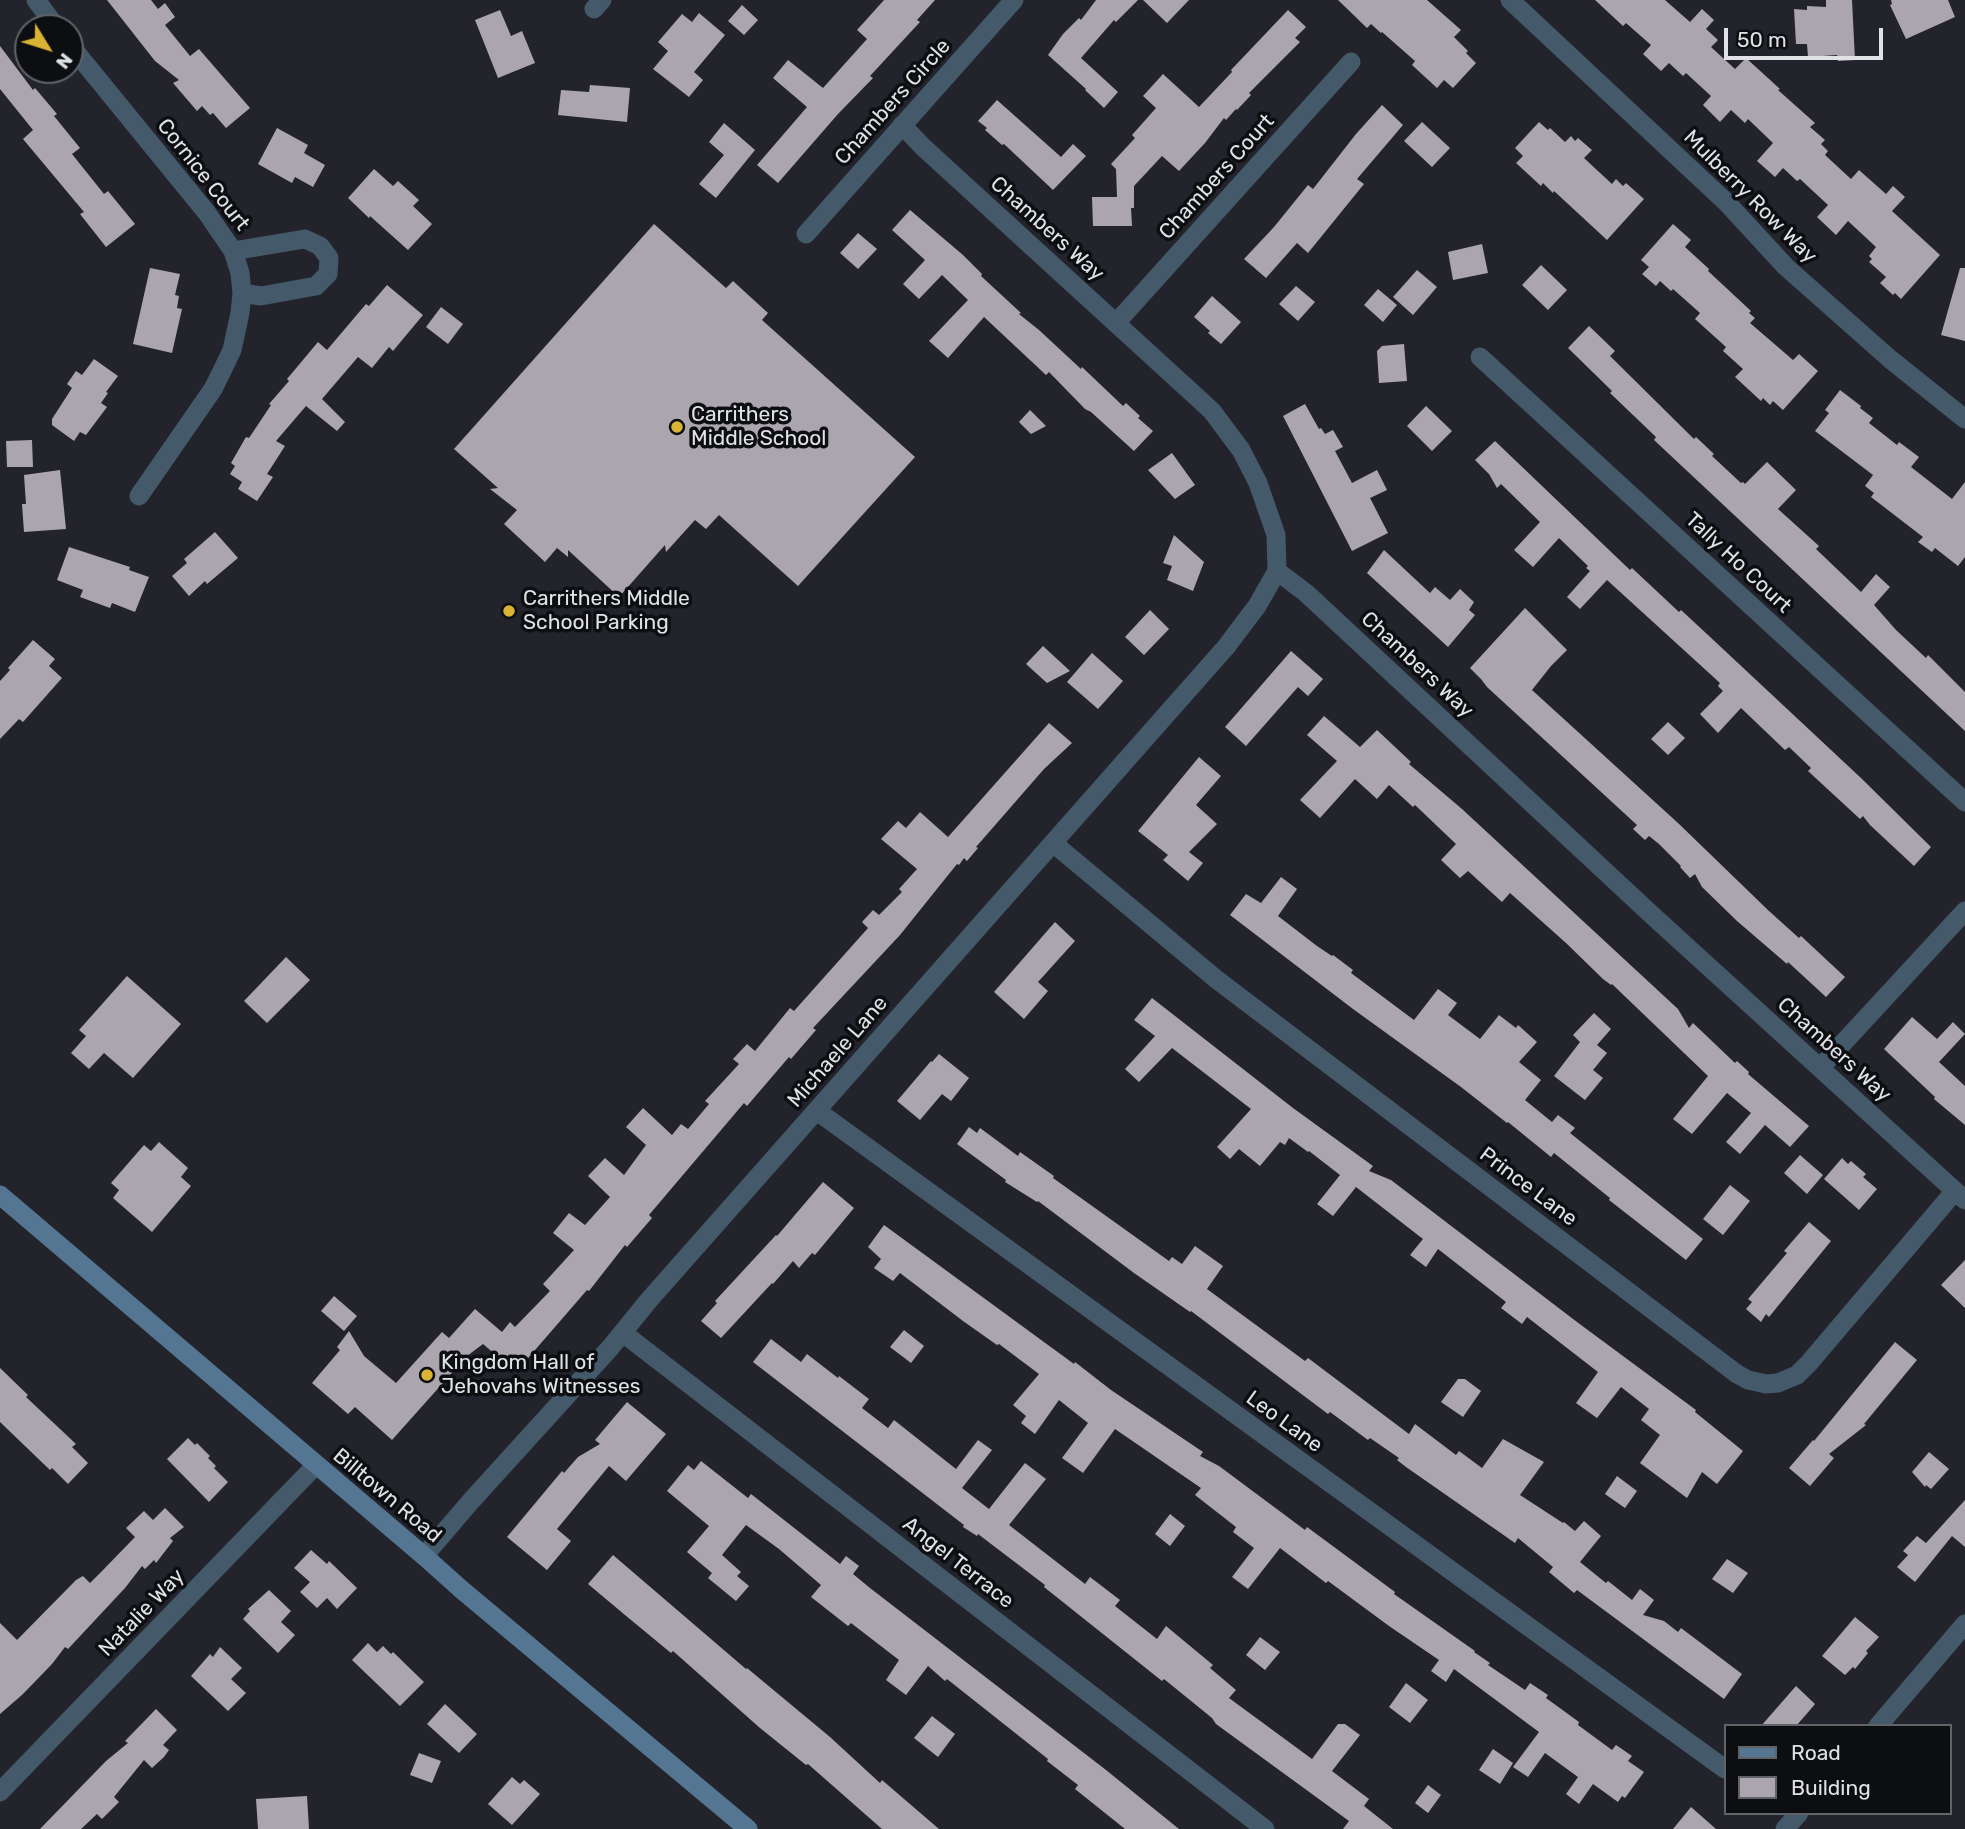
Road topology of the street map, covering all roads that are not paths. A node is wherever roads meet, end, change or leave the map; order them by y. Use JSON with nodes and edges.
{"nodes":[{"id":1,"x":1014,"y":0,"type":"edge"},
{"id":2,"x":1515,"y":2,"type":"edge"},
{"id":3,"x":84,"y":62,"type":"edge"},
{"id":4,"x":1351,"y":62,"type":"dead end"},
{"id":5,"x":902,"y":125,"type":"junction"},
{"id":6,"x":806,"y":234,"type":"dead end"},
{"id":7,"x":233,"y":251,"type":"junction"},
{"id":8,"x":242,"y":293,"type":"junction"},
{"id":9,"x":1116,"y":323,"type":"junction"},
{"id":10,"x":1480,"y":358,"type":"dead end"},
{"id":11,"x":1965,"y":419,"type":"edge"},
{"id":12,"x":139,"y":496,"type":"dead end"},
{"id":13,"x":1277,"y":571,"type":"junction"},
{"id":14,"x":1965,"y":802,"type":"edge"},
{"id":15,"x":1054,"y":843,"type":"junction"},
{"id":16,"x":1965,"y":911,"type":"edge"},
{"id":17,"x":1820,"y":1068,"type":"junction"},
{"id":18,"x":817,"y":1111,"type":"junction"},
{"id":19,"x":0,"y":1195,"type":"edge"},
{"id":20,"x":1960,"y":1196,"type":"edge"},
{"id":21,"x":623,"y":1333,"type":"junction"},
{"id":22,"x":316,"y":1465,"type":"junction"},
{"id":23,"x":424,"y":1556,"type":"junction"},
{"id":24,"x":1965,"y":1625,"type":"edge"},
{"id":25,"x":1880,"y":1724,"type":"edge"},
{"id":26,"x":1724,"y":1768,"type":"edge"},
{"id":27,"x":0,"y":1792,"type":"edge"},
{"id":28,"x":748,"y":1829,"type":"edge"},
{"id":29,"x":1265,"y":1829,"type":"edge"}],
"edges":[{"from":1,"to":5,"type":"street","name":"Chambers Circle"},
{"from":2,"to":11,"type":"street","name":"Mulberry Row Way"},
{"from":3,"to":7,"type":"street","name":"Cornice Court"},
{"from":4,"to":9,"type":"street","name":"Chambers Court"},
{"from":5,"to":6,"type":"street","name":"Chambers Circle"},
{"from":5,"to":9,"type":"street","name":"Chambers Way"},
{"from":7,"to":8,"type":"street","name":"Cornice Court"},
{"from":7,"to":8,"type":"street"},
{"from":8,"to":12,"type":"street","name":"Cornice Court"},
{"from":9,"to":13,"type":"street","name":"Chambers Way"},
{"from":10,"to":14,"type":"street","name":"Tally Ho Court"},
{"from":13,"to":15,"type":"street","name":"Michaele Lane"},
{"from":13,"to":17,"type":"street","name":"Chambers Way"},
{"from":15,"to":18,"type":"street","name":"Michaele Lane"},
{"from":15,"to":20,"type":"street","name":"Prince Lane"},
{"from":16,"to":17,"type":"street"},
{"from":17,"to":20,"type":"street","name":"Chambers Way"},
{"from":18,"to":21,"type":"street","name":"Michaele Lane"},
{"from":18,"to":26,"type":"street","name":"Leo Lane"},
{"from":19,"to":22,"type":"main road","name":"Billtown Road"},
{"from":21,"to":23,"type":"street","name":"Michaele Lane"},
{"from":21,"to":29,"type":"street","name":"Angel Terrace"},
{"from":22,"to":23,"type":"main road","name":"Billtown Road"},
{"from":22,"to":27,"type":"street","name":"Natalie Way"},
{"from":23,"to":28,"type":"main road","name":"Billtown Road"},
{"from":24,"to":25,"type":"street"}]}
